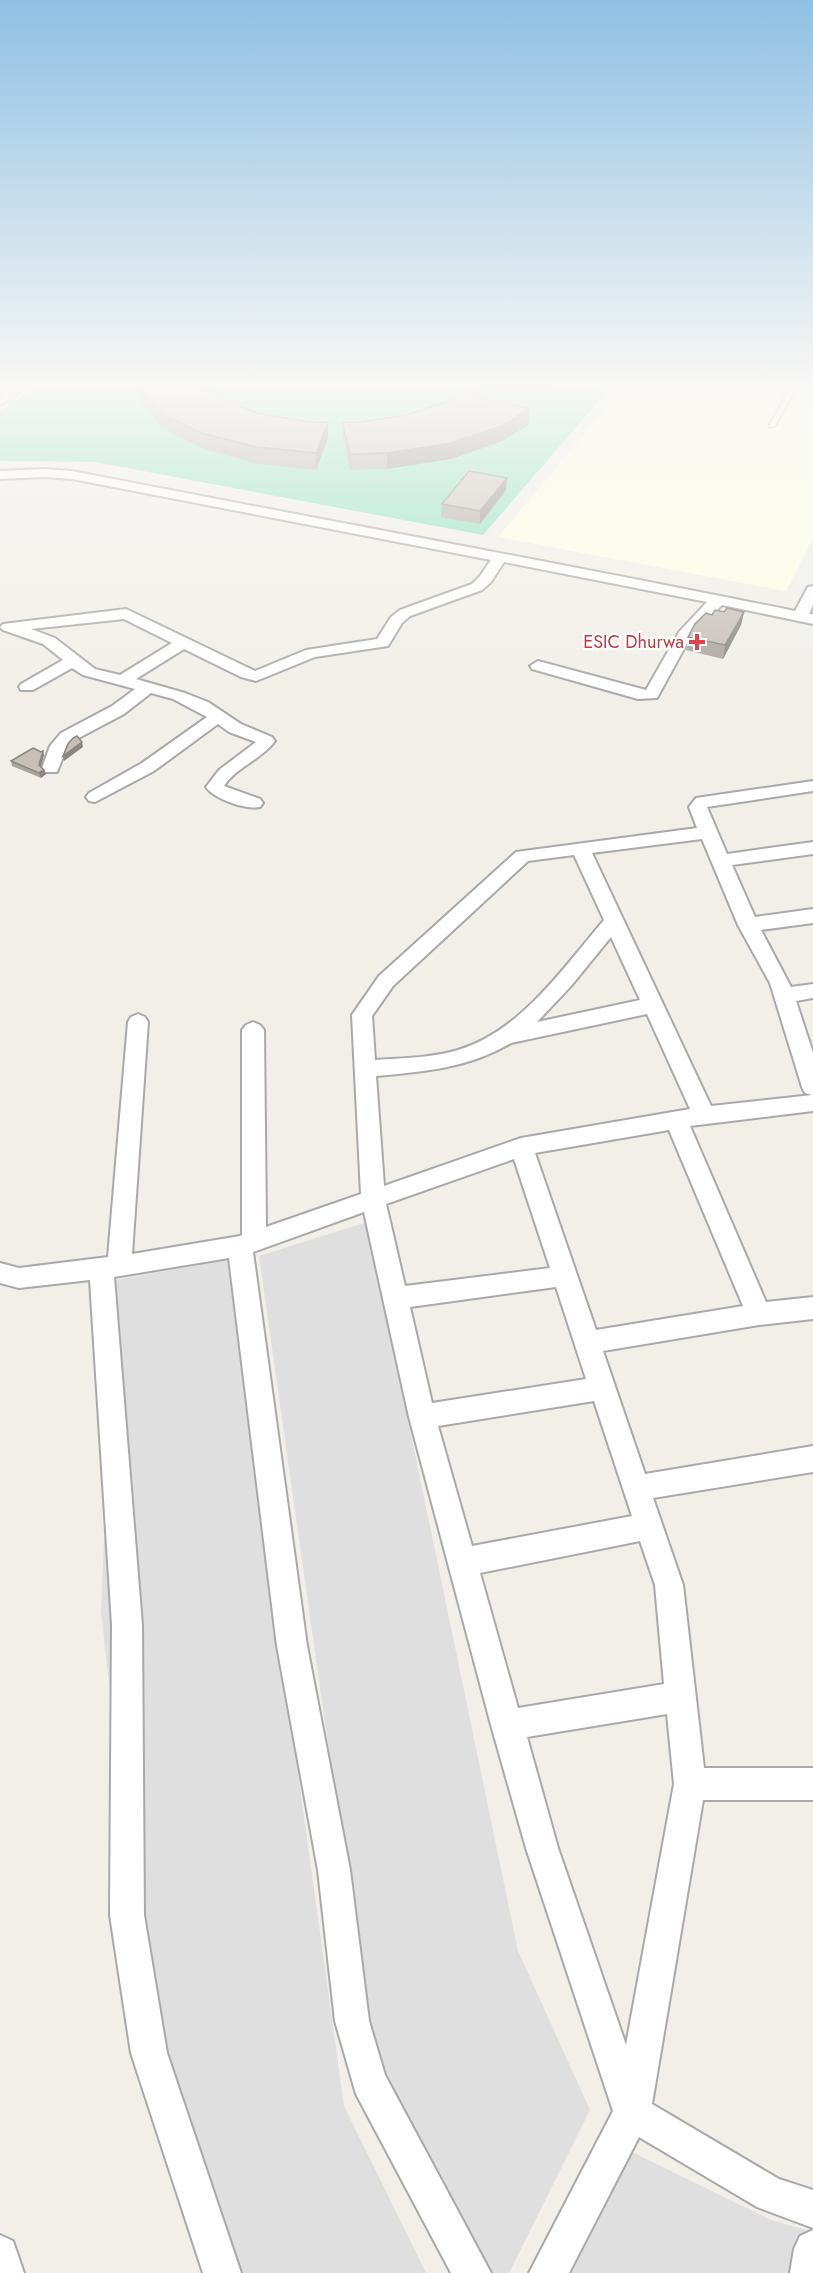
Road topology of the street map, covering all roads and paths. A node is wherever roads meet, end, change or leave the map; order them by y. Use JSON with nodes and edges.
{"nodes":[{"id":1,"x":138,"y":488,"type":"edge"},
{"id":2,"x":174,"y":488,"type":"edge"},
{"id":3,"x":500,"y":557,"type":"junction"},
{"id":4,"x":813,"y":590,"type":"edge"},
{"id":5,"x":718,"y":600,"type":"junction"},
{"id":6,"x":807,"y":613,"type":"edge"},
{"id":7,"x":3,"y":626,"type":"edge"},
{"id":8,"x":185,"y":642,"type":"junction"},
{"id":9,"x":73,"y":662,"type":"junction"},
{"id":10,"x":538,"y":666,"type":"dead end"},
{"id":11,"x":122,"y":681,"type":"junction"},
{"id":12,"x":27,"y":687,"type":"dead end"},
{"id":13,"x":149,"y":687,"type":"junction"},
{"id":14,"x":218,"y":717,"type":"junction"},
{"id":15,"x":51,"y":768,"type":"dead end"},
{"id":16,"x":813,"y":786,"type":"edge"},
{"id":17,"x":95,"y":796,"type":"dead end"},
{"id":18,"x":254,"y":803,"type":"dead end"},
{"id":19,"x":708,"y":832,"type":"junction"},
{"id":20,"x":579,"y":848,"type":"junction"},
{"id":21,"x":813,"y":848,"type":"edge"},
{"id":22,"x":720,"y":861,"type":"junction"},
{"id":23,"x":813,"y":915,"type":"edge"},
{"id":24,"x":614,"y":921,"type":"junction"},
{"id":25,"x":748,"y":925,"type":"junction"},
{"id":26,"x":813,"y":991,"type":"edge"},
{"id":27,"x":784,"y":995,"type":"junction"},
{"id":28,"x":652,"y":1005,"type":"junction"},
{"id":29,"x":138,"y":1022,"type":"dead end"},
{"id":30,"x":253,"y":1030,"type":"dead end"},
{"id":31,"x":506,"y":1036,"type":"junction"},
{"id":32,"x":365,"y":1069,"type":"junction"},
{"id":33,"x":813,"y":1087,"type":"edge"},
{"id":34,"x":813,"y":1103,"type":"edge"},
{"id":35,"x":704,"y":1115,"type":"junction"},
{"id":36,"x":676,"y":1120,"type":"junction"},
{"id":37,"x":521,"y":1147,"type":"junction"},
{"id":38,"x":373,"y":1200,"type":"junction"},
{"id":39,"x":247,"y":1243,"type":"junction"},
{"id":40,"x":110,"y":1267,"type":"junction"},
{"id":41,"x":0,"y":1273,"type":"edge"},
{"id":42,"x":565,"y":1276,"type":"junction"},
{"id":43,"x":395,"y":1298,"type":"junction"},
{"id":44,"x":813,"y":1308,"type":"edge"},
{"id":45,"x":759,"y":1314,"type":"junction"},
{"id":46,"x":587,"y":1343,"type":"junction"},
{"id":47,"x":602,"y":1388,"type":"junction"},
{"id":48,"x":422,"y":1417,"type":"junction"},
{"id":49,"x":813,"y":1459,"type":"edge"},
{"id":50,"x":636,"y":1488,"type":"junction"},
{"id":51,"x":649,"y":1526,"type":"junction"},
{"id":52,"x":462,"y":1562,"type":"junction"},
{"id":53,"x":681,"y":1697,"type":"junction"},
{"id":54,"x":506,"y":1725,"type":"junction"},
{"id":55,"x":690,"y":1784,"type":"junction"},
{"id":56,"x":813,"y":1784,"type":"edge"},
{"id":57,"x":632,"y":2113,"type":"junction"},
{"id":58,"x":813,"y":2209,"type":"edge"},
{"id":59,"x":813,"y":2249,"type":"edge"},
{"id":60,"x":0,"y":2254,"type":"edge"},
{"id":61,"x":5,"y":2273,"type":"edge"},
{"id":62,"x":222,"y":2273,"type":"edge"},
{"id":63,"x":472,"y":2273,"type":"edge"},
{"id":64,"x":548,"y":2273,"type":"edge"},
{"id":65,"x":809,"y":2273,"type":"edge"}],
"edges":[{"from":1,"to":3,"type":"street"},
{"from":2,"to":6,"type":"street"},
{"from":3,"to":5,"type":"street"},
{"from":3,"to":8,"type":"street"},
{"from":4,"to":6,"type":"street"},
{"from":5,"to":6,"type":"street"},
{"from":5,"to":10,"type":"street"},
{"from":7,"to":8,"type":"street"},
{"from":7,"to":9,"type":"street"},
{"from":8,"to":11,"type":"street"},
{"from":9,"to":11,"type":"street"},
{"from":9,"to":12,"type":"street"},
{"from":11,"to":13,"type":"street"},
{"from":13,"to":14,"type":"street"},
{"from":13,"to":15,"type":"street"},
{"from":14,"to":17,"type":"street"},
{"from":14,"to":18,"type":"street"},
{"from":16,"to":19,"type":"street"},
{"from":19,"to":20,"type":"street"},
{"from":19,"to":22,"type":"street"},
{"from":20,"to":24,"type":"street"},
{"from":20,"to":32,"type":"street"},
{"from":21,"to":22,"type":"street"},
{"from":22,"to":25,"type":"street"},
{"from":23,"to":25,"type":"street"},
{"from":24,"to":28,"type":"street"},
{"from":24,"to":31,"type":"street"},
{"from":25,"to":27,"type":"street"},
{"from":26,"to":27,"type":"street"},
{"from":27,"to":33,"type":"street"},
{"from":28,"to":31,"type":"street"},
{"from":28,"to":35,"type":"street"},
{"from":29,"to":40,"type":"street"},
{"from":30,"to":39,"type":"street"},
{"from":31,"to":32,"type":"street"},
{"from":32,"to":38,"type":"street"},
{"from":34,"to":35,"type":"street"},
{"from":35,"to":36,"type":"street"},
{"from":36,"to":37,"type":"street"},
{"from":36,"to":45,"type":"street"},
{"from":37,"to":38,"type":"street"},
{"from":37,"to":42,"type":"street"},
{"from":38,"to":39,"type":"street"},
{"from":38,"to":43,"type":"street"},
{"from":39,"to":40,"type":"street"},
{"from":39,"to":63,"type":"street"},
{"from":40,"to":41,"type":"street"},
{"from":40,"to":62,"type":"street"},
{"from":42,"to":43,"type":"street"},
{"from":42,"to":46,"type":"street"},
{"from":43,"to":48,"type":"street"},
{"from":44,"to":45,"type":"street"},
{"from":45,"to":46,"type":"street"},
{"from":46,"to":47,"type":"street"},
{"from":47,"to":48,"type":"street"},
{"from":47,"to":50,"type":"street"},
{"from":48,"to":52,"type":"street"},
{"from":49,"to":50,"type":"street"},
{"from":50,"to":51,"type":"street"},
{"from":51,"to":52,"type":"street"},
{"from":51,"to":53,"type":"street"},
{"from":52,"to":54,"type":"street"},
{"from":53,"to":54,"type":"street"},
{"from":53,"to":55,"type":"street"},
{"from":54,"to":57,"type":"street"},
{"from":55,"to":56,"type":"street"},
{"from":55,"to":57,"type":"street"},
{"from":57,"to":58,"type":"street"},
{"from":57,"to":64,"type":"street"},
{"from":59,"to":65,"type":"street"},
{"from":60,"to":61,"type":"street"}]}
